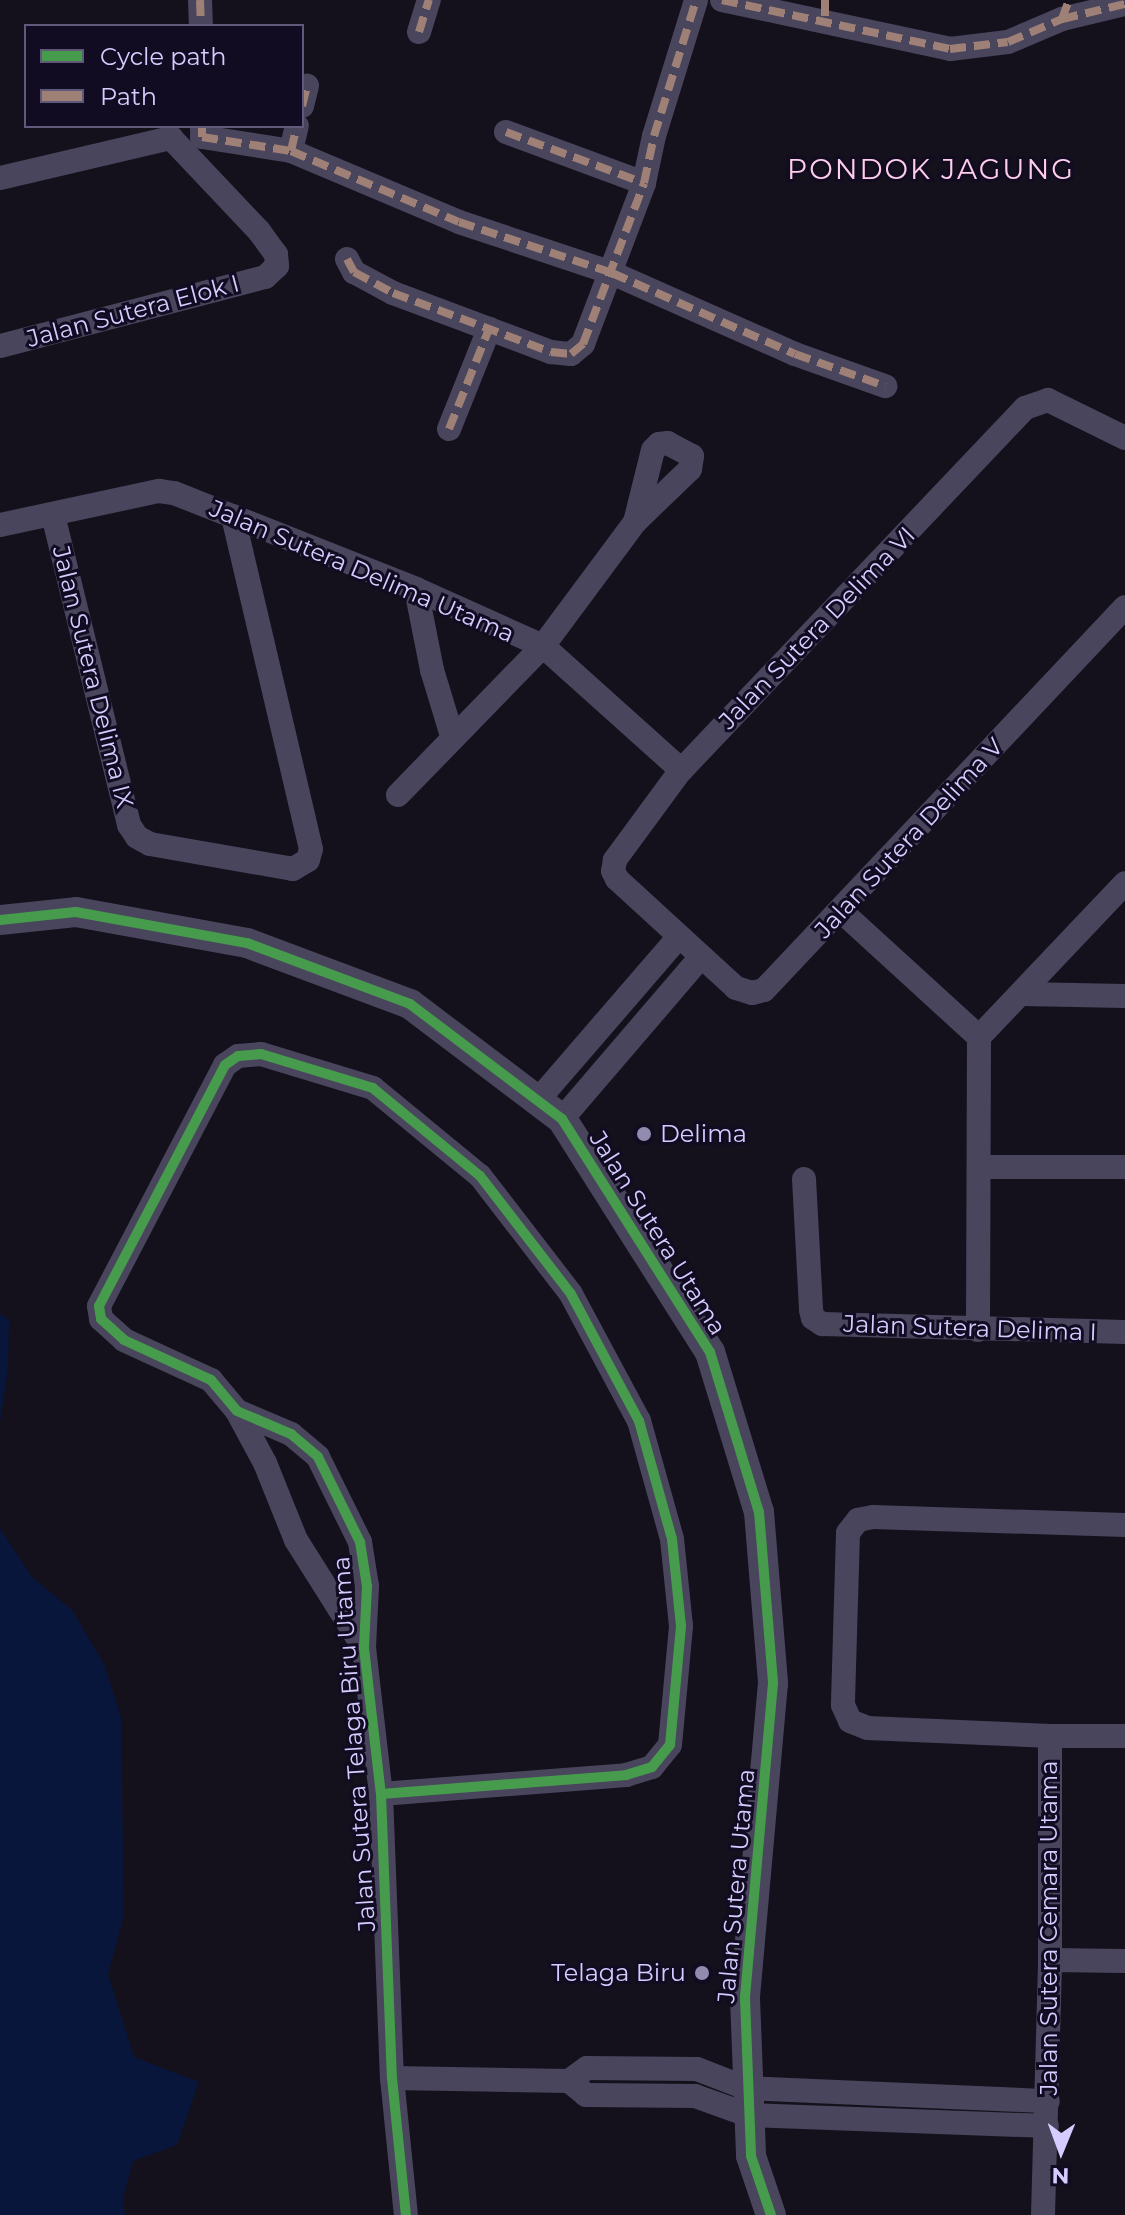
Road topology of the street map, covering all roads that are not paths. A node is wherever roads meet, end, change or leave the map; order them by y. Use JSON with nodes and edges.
{"nodes":[{"id":1,"x":200,"y":0,"type":"edge"},
{"id":2,"x":429,"y":0,"type":"edge"},
{"id":3,"x":696,"y":0,"type":"edge"},
{"id":4,"x":722,"y":0,"type":"edge"},
{"id":5,"x":1125,"y":4,"type":"edge"},
{"id":6,"x":825,"y":10,"type":"edge"},
{"id":7,"x":1065,"y":10,"type":"edge"},
{"id":8,"x":201,"y":24,"type":"edge"},
{"id":9,"x":419,"y":32,"type":"dead end"},
{"id":10,"x":202,"y":128,"type":"edge"},
{"id":11,"x":297,"y":128,"type":"edge"},
{"id":12,"x":506,"y":132,"type":"dead end"},
{"id":13,"x":291,"y":151,"type":"junction"},
{"id":14,"x":0,"y":178,"type":"edge"},
{"id":15,"x":644,"y":183,"type":"junction"},
{"id":16,"x":347,"y":259,"type":"dead end"},
{"id":17,"x":612,"y":273,"type":"junction"},
{"id":18,"x":489,"y":329,"type":"junction"},
{"id":19,"x":0,"y":346,"type":"edge"},
{"id":20,"x":885,"y":386,"type":"dead end"},
{"id":21,"x":449,"y":429,"type":"dead end"},
{"id":22,"x":1125,"y":438,"type":"edge"},
{"id":23,"x":53,"y":515,"type":"junction"},
{"id":24,"x":233,"y":516,"type":"junction"},
{"id":25,"x":635,"y":522,"type":"dead end"},
{"id":26,"x":0,"y":525,"type":"edge"},
{"id":27,"x":416,"y":589,"type":"junction"},
{"id":28,"x":1125,"y":607,"type":"edge"},
{"id":29,"x":543,"y":646,"type":"junction"},
{"id":30,"x":452,"y":736,"type":"junction"},
{"id":31,"x":681,"y":770,"type":"junction"},
{"id":32,"x":398,"y":795,"type":"dead end"},
{"id":33,"x":1125,"y":883,"type":"edge"},
{"id":34,"x":841,"y":911,"type":"junction"},
{"id":35,"x":0,"y":920,"type":"edge"},
{"id":36,"x":678,"y":938,"type":"junction"},
{"id":37,"x":700,"y":958,"type":"junction"},
{"id":38,"x":1022,"y":994,"type":"junction"},
{"id":39,"x":1125,"y":996,"type":"edge"},
{"id":40,"x":979,"y":1037,"type":"junction"},
{"id":41,"x":538,"y":1100,"type":"junction"},
{"id":42,"x":562,"y":1119,"type":"junction"},
{"id":43,"x":979,"y":1167,"type":"junction"},
{"id":44,"x":1125,"y":1167,"type":"edge"},
{"id":45,"x":804,"y":1179,"type":"dead end"},
{"id":46,"x":978,"y":1330,"type":"junction"},
{"id":47,"x":1125,"y":1332,"type":"edge"},
{"id":48,"x":237,"y":1411,"type":"junction"},
{"id":49,"x":1125,"y":1525,"type":"edge"},
{"id":50,"x":364,"y":1648,"type":"junction"},
{"id":51,"x":1050,"y":1736,"type":"junction"},
{"id":52,"x":1125,"y":1736,"type":"edge"},
{"id":53,"x":381,"y":1794,"type":"junction"},
{"id":54,"x":1050,"y":1960,"type":"junction"},
{"id":55,"x":1125,"y":1961,"type":"edge"},
{"id":56,"x":392,"y":2078,"type":"junction"},
{"id":57,"x":569,"y":2081,"type":"junction"},
{"id":58,"x":1048,"y":2101,"type":"junction"},
{"id":59,"x":747,"y":2102,"type":"junction"},
{"id":60,"x":1047,"y":2126,"type":"junction"},
{"id":61,"x":406,"y":2215,"type":"edge"},
{"id":62,"x":771,"y":2215,"type":"edge"},
{"id":63,"x":1043,"y":2215,"type":"edge"}],
"edges":[{"from":1,"to":8,"type":"street"},
{"from":2,"to":9,"type":"street"},
{"from":3,"to":15,"type":"street"},
{"from":4,"to":6,"type":"street"},
{"from":5,"to":7,"type":"street"},
{"from":6,"to":7,"type":"street"},
{"from":10,"to":13,"type":"street"},
{"from":11,"to":13,"type":"street"},
{"from":12,"to":15,"type":"street"},
{"from":13,"to":17,"type":"street"},
{"from":14,"to":19,"type":"street","name":"Jalan Sutera Elok I"},
{"from":15,"to":17,"type":"street"},
{"from":16,"to":18,"type":"street"},
{"from":17,"to":18,"type":"street"},
{"from":17,"to":20,"type":"street"},
{"from":18,"to":21,"type":"street"},
{"from":22,"to":31,"type":"street","name":"Jalan Sutera Delima VI"},
{"from":23,"to":24,"type":"street","name":"Jalan Sutera Delima Utama"},
{"from":23,"to":24,"type":"street","name":"Jalan Sutera Delima IX"},
{"from":23,"to":26,"type":"street","name":"Jalan Sutera Delima Utama"},
{"from":24,"to":27,"type":"street","name":"Jalan Sutera Delima Utama"},
{"from":25,"to":29,"type":"street"},
{"from":27,"to":29,"type":"street","name":"Jalan Sutera Delima Utama"},
{"from":27,"to":30,"type":"street"},
{"from":28,"to":34,"type":"street","name":"Jalan Sutera Delima V"},
{"from":29,"to":30,"type":"street"},
{"from":29,"to":31,"type":"street","name":"Jalan Sutera Delima Utama"},
{"from":30,"to":32,"type":"street"},
{"from":31,"to":36,"type":"street","name":"Jalan Sutera Delima VI"},
{"from":33,"to":38,"type":"street"},
{"from":34,"to":37,"type":"street","name":"Jalan Sutera Delima V"},
{"from":34,"to":40,"type":"street"},
{"from":35,"to":41,"type":"street","name":"Jalan Sutera Utama"},
{"from":36,"to":37,"type":"street","name":"Jalan Sutera Delima V"},
{"from":36,"to":41,"type":"street"},
{"from":37,"to":42,"type":"street"},
{"from":38,"to":39,"type":"street"},
{"from":38,"to":40,"type":"street"},
{"from":40,"to":43,"type":"street"},
{"from":41,"to":42,"type":"street","name":"Jalan Sutera Utama"},
{"from":42,"to":59,"type":"street","name":"Jalan Sutera Utama"},
{"from":43,"to":44,"type":"street"},
{"from":43,"to":46,"type":"street"},
{"from":45,"to":46,"type":"street","name":"Jalan Sutera Delima I"},
{"from":46,"to":47,"type":"street","name":"Jalan Sutera Delima I"},
{"from":48,"to":50,"type":"street","name":"Jalan Sutera Telaga Biru Utama"},
{"from":48,"to":50,"type":"street","name":"Jalan Sutera Telaga Biru Utama"},
{"from":48,"to":53,"type":"street","name":"Jalan Sutera Telaga Biru Utama"},
{"from":49,"to":51,"type":"street"},
{"from":50,"to":53,"type":"street","name":"Jalan Sutera Telaga Biru Utama"},
{"from":51,"to":52,"type":"street"},
{"from":51,"to":54,"type":"street","name":"Jalan Sutera Cemara Utama"},
{"from":53,"to":56,"type":"street","name":"Jalan Sutera Telaga Biru Utama"},
{"from":54,"to":55,"type":"street"},
{"from":54,"to":58,"type":"street","name":"Jalan Sutera Cemara Utama"},
{"from":56,"to":57,"type":"street"},
{"from":56,"to":61,"type":"street","name":"Jalan Sutera Telaga Biru Utama"},
{"from":57,"to":59,"type":"street"},
{"from":57,"to":59,"type":"street"},
{"from":58,"to":59,"type":"street"},
{"from":58,"to":60,"type":"street","name":"Jalan Sutera Cemara Utama"},
{"from":59,"to":60,"type":"street"},
{"from":59,"to":62,"type":"street","name":"Jalan Sutera Utama"},
{"from":60,"to":63,"type":"street","name":"Jalan Sutera Cemara Utama"}]}
